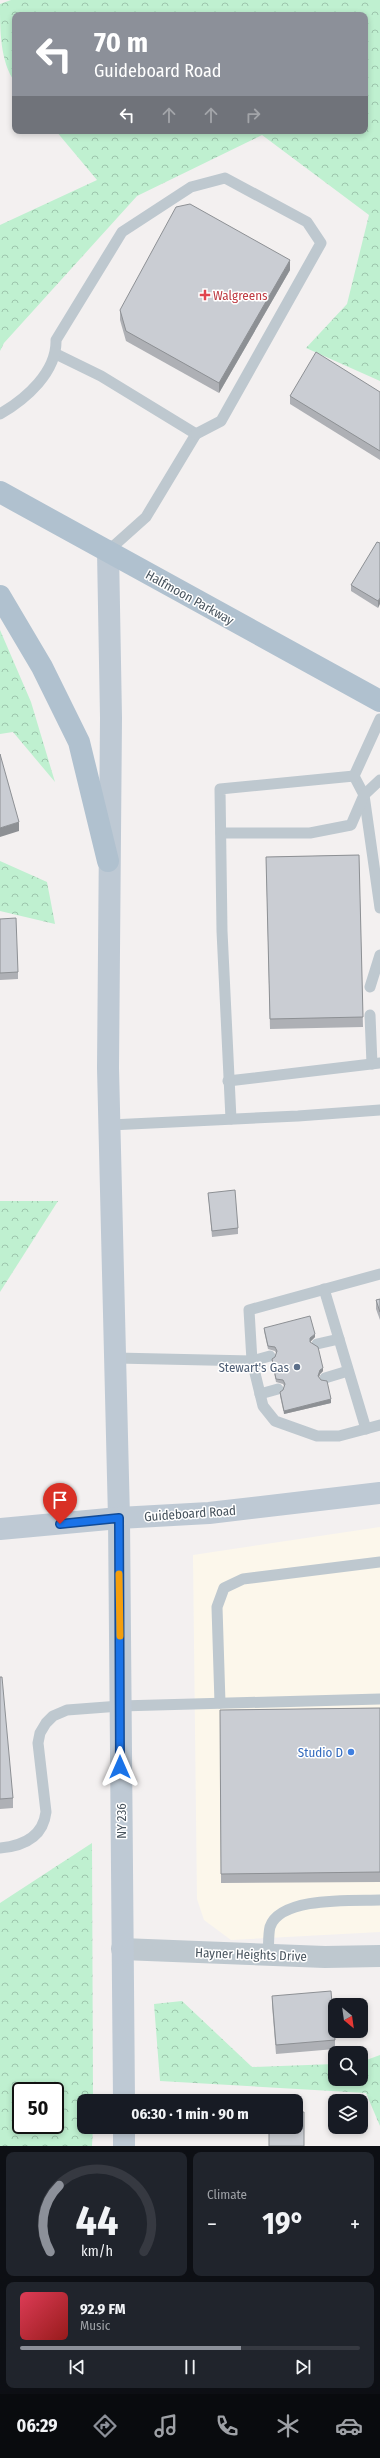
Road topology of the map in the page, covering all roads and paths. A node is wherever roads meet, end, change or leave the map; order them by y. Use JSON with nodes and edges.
{"nodes":[{"id":1,"x":56,"y":354,"type":"junction"},
{"id":2,"x":0,"y":414,"type":"edge"},
{"id":3,"x":196,"y":434,"type":"junction"},
{"id":4,"x":0,"y":492,"type":"edge"},
{"id":5,"x":108,"y":551,"type":"junction"},
{"id":6,"x":0,"y":596,"type":"edge"},
{"id":7,"x":380,"y":701,"type":"edge"},
{"id":8,"x":380,"y":719,"type":"edge"},
{"id":9,"x":354,"y":776,"type":"junction"},
{"id":10,"x":380,"y":780,"type":"edge"},
{"id":11,"x":364,"y":795,"type":"junction"},
{"id":12,"x":221,"y":833,"type":"junction"},
{"id":13,"x":108,"y":861,"type":"junction"},
{"id":14,"x":380,"y":908,"type":"edge"},
{"id":15,"x":380,"y":956,"type":"edge"},
{"id":16,"x":370,"y":987,"type":"dead end"},
{"id":17,"x":370,"y":1015,"type":"dead end"},
{"id":18,"x":376,"y":1064,"type":"edge"},
{"id":19,"x":228,"y":1081,"type":"junction"},
{"id":20,"x":380,"y":1110,"type":"edge"},
{"id":21,"x":231,"y":1119,"type":"junction"},
{"id":22,"x":110,"y":1125,"type":"junction"},
{"id":23,"x":380,"y":1274,"type":"edge"},
{"id":24,"x":324,"y":1289,"type":"junction"},
{"id":25,"x":339,"y":1338,"type":"junction"},
{"id":26,"x":317,"y":1344,"type":"dead end"},
{"id":27,"x":270,"y":1356,"type":"dead end"},
{"id":28,"x":116,"y":1358,"type":"junction"},
{"id":29,"x":252,"y":1361,"type":"junction"},
{"id":30,"x":348,"y":1372,"type":"junction"},
{"id":31,"x":325,"y":1378,"type":"dead end"},
{"id":32,"x":278,"y":1389,"type":"dead end"},
{"id":33,"x":260,"y":1394,"type":"junction"},
{"id":34,"x":380,"y":1425,"type":"edge"},
{"id":35,"x":366,"y":1429,"type":"junction"},
{"id":36,"x":380,"y":1492,"type":"edge"},
{"id":37,"x":119,"y":1518,"type":"junction"},
{"id":38,"x":0,"y":1529,"type":"edge"},
{"id":39,"x":380,"y":1562,"type":"edge"},
{"id":40,"x":380,"y":1699,"type":"edge"},
{"id":41,"x":220,"y":1703,"type":"junction"},
{"id":42,"x":120,"y":1706,"type":"junction"},
{"id":43,"x":0,"y":1848,"type":"edge"},
{"id":44,"x":380,"y":1900,"type":"edge"},
{"id":45,"x":122,"y":1949,"type":"junction"},
{"id":46,"x":268,"y":1954,"type":"junction"},
{"id":47,"x":380,"y":1956,"type":"edge"},
{"id":48,"x":124,"y":2094,"type":"edge"},
{"id":49,"x":124,"y":2134,"type":"edge"},
{"id":50,"x":124,"y":2146,"type":"edge"}],
"edges":[{"from":1,"to":2,"type":"lane"},
{"from":1,"to":3,"type":"lane"},
{"from":1,"to":3,"type":"lane"},
{"from":3,"to":5,"type":"lane"},
{"from":4,"to":5,"type":"main road","name":"Halfmoon Parkway"},
{"from":5,"to":7,"type":"main road","name":"Halfmoon Parkway"},
{"from":5,"to":13,"type":"main road","number":"NY 236"},
{"from":6,"to":13,"type":"main road"},
{"from":8,"to":9,"type":"lane"},
{"from":9,"to":11,"type":"lane"},
{"from":9,"to":12,"type":"lane"},
{"from":10,"to":11,"type":"lane"},
{"from":11,"to":12,"type":"lane"},
{"from":11,"to":14,"type":"lane"},
{"from":12,"to":19,"type":"lane"},
{"from":13,"to":22,"type":"main road","number":"NY 236"},
{"from":15,"to":16,"type":"lane"},
{"from":17,"to":18,"type":"lane"},
{"from":18,"to":19,"type":"lane"},
{"from":19,"to":21,"type":"lane"},
{"from":20,"to":21,"type":"lane"},
{"from":21,"to":22,"type":"lane"},
{"from":22,"to":28,"type":"main road","number":"NY 236"},
{"from":23,"to":24,"type":"lane"},
{"from":24,"to":25,"type":"lane"},
{"from":24,"to":29,"type":"lane"},
{"from":25,"to":26,"type":"lane"},
{"from":25,"to":30,"type":"lane"},
{"from":27,"to":29,"type":"lane"},
{"from":28,"to":29,"type":"lane"},
{"from":28,"to":37,"type":"main road","number":"NY 236"},
{"from":29,"to":33,"type":"lane"},
{"from":30,"to":31,"type":"lane"},
{"from":30,"to":35,"type":"lane"},
{"from":32,"to":33,"type":"lane"},
{"from":33,"to":35,"type":"lane"},
{"from":34,"to":35,"type":"lane"},
{"from":36,"to":37,"type":"main road","name":"Guideboard Road"},
{"from":37,"to":38,"type":"main road","name":"Guideboard Road"},
{"from":37,"to":42,"type":"main road","name":"NY 236","number":"NY 236"},
{"from":39,"to":41,"type":"lane"},
{"from":40,"to":41,"type":"lane"},
{"from":41,"to":42,"type":"lane"},
{"from":42,"to":43,"type":"lane"},
{"from":42,"to":45,"type":"main road","name":"NY 236","number":"NY 236"},
{"from":44,"to":46,"type":"lane"},
{"from":45,"to":46,"type":"street","name":"Hayner Heights Drive"},
{"from":45,"to":48,"type":"main road","name":"NY 236","number":"NY 236"},
{"from":46,"to":47,"type":"street","name":"Hayner Heights Drive"},
{"from":49,"to":50,"type":"main road"}]}
